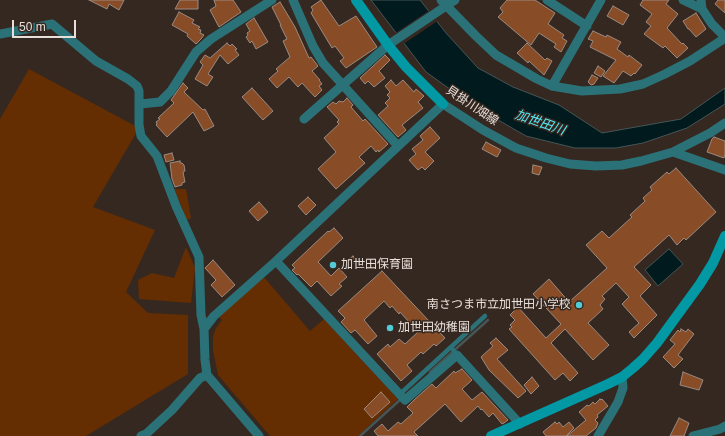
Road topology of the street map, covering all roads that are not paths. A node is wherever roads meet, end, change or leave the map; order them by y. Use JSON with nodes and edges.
{"nodes":[{"id":1,"x":272,"y":0,"type":"edge"},
{"id":2,"x":293,"y":0,"type":"edge"},
{"id":3,"x":356,"y":0,"type":"edge"},
{"id":4,"x":455,"y":0,"type":"edge"},
{"id":5,"x":547,"y":0,"type":"edge"},
{"id":6,"x":601,"y":0,"type":"edge"},
{"id":7,"x":683,"y":0,"type":"edge"},
{"id":8,"x":702,"y":4,"type":"edge"},
{"id":9,"x":443,"y":5,"type":"edge"},
{"id":10,"x":587,"y":26,"type":"junction"},
{"id":11,"x":0,"y":34,"type":"edge"},
{"id":12,"x":725,"y":38,"type":"edge"},
{"id":13,"x":390,"y":44,"type":"junction"},
{"id":14,"x":342,"y":85,"type":"junction"},
{"id":15,"x":552,"y":86,"type":"junction"},
{"id":16,"x":140,"y":104,"type":"junction"},
{"id":17,"x":443,"y":104,"type":"junction"},
{"id":18,"x":304,"y":119,"type":"dead end"},
{"id":19,"x":725,"y":123,"type":"edge"},
{"id":20,"x":398,"y":146,"type":"junction"},
{"id":21,"x":673,"y":152,"type":"junction"},
{"id":22,"x":725,"y":170,"type":"edge"},
{"id":23,"x":724,"y":243,"type":"edge"},
{"id":24,"x":276,"y":261,"type":"junction"},
{"id":25,"x":485,"y":316,"type":"dead end"},
{"id":26,"x":204,"y":329,"type":"junction"},
{"id":27,"x":454,"y":351,"type":"junction"},
{"id":28,"x":207,"y":374,"type":"junction"},
{"id":29,"x":622,"y":377,"type":"junction"},
{"id":30,"x":520,"y":424,"type":"junction"},
{"id":31,"x":725,"y":426,"type":"edge"},
{"id":32,"x":141,"y":436,"type":"edge"},
{"id":33,"x":259,"y":436,"type":"edge"},
{"id":34,"x":491,"y":436,"type":"edge"},
{"id":35,"x":598,"y":436,"type":"edge"},
{"id":36,"x":693,"y":436,"type":"edge"}],
"edges":[{"from":1,"to":16,"type":"street"},
{"from":2,"to":14,"type":"street"},
{"from":3,"to":13,"type":"street","name":"貝掛川畑線"},
{"from":4,"to":9,"type":"street"},
{"from":5,"to":10,"type":"street"},
{"from":6,"to":10,"type":"street"},
{"from":7,"to":8,"type":"street"},
{"from":8,"to":12,"type":"street"},
{"from":9,"to":13,"type":"street"},
{"from":9,"to":15,"type":"street"},
{"from":10,"to":15,"type":"street"},
{"from":11,"to":16,"type":"street"},
{"from":12,"to":15,"type":"street"},
{"from":13,"to":14,"type":"street"},
{"from":13,"to":17,"type":"street","name":"貝掛川畑線"},
{"from":14,"to":18,"type":"street"},
{"from":14,"to":20,"type":"street"},
{"from":16,"to":26,"type":"street"},
{"from":17,"to":20,"type":"street"},
{"from":17,"to":21,"type":"street","name":"貝掛川畑線"},
{"from":19,"to":21,"type":"street","name":"貝掛川畑線"},
{"from":20,"to":24,"type":"street"},
{"from":21,"to":22,"type":"street"},
{"from":23,"to":29,"type":"street"},
{"from":24,"to":26,"type":"street"},
{"from":24,"to":27,"type":"street"},
{"from":25,"to":27,"type":"lane"},
{"from":26,"to":28,"type":"street"},
{"from":27,"to":30,"type":"street"},
{"from":28,"to":32,"type":"street"},
{"from":28,"to":33,"type":"street"},
{"from":29,"to":30,"type":"street"},
{"from":29,"to":35,"type":"street"},
{"from":30,"to":34,"type":"street"},
{"from":31,"to":36,"type":"street"}]}
